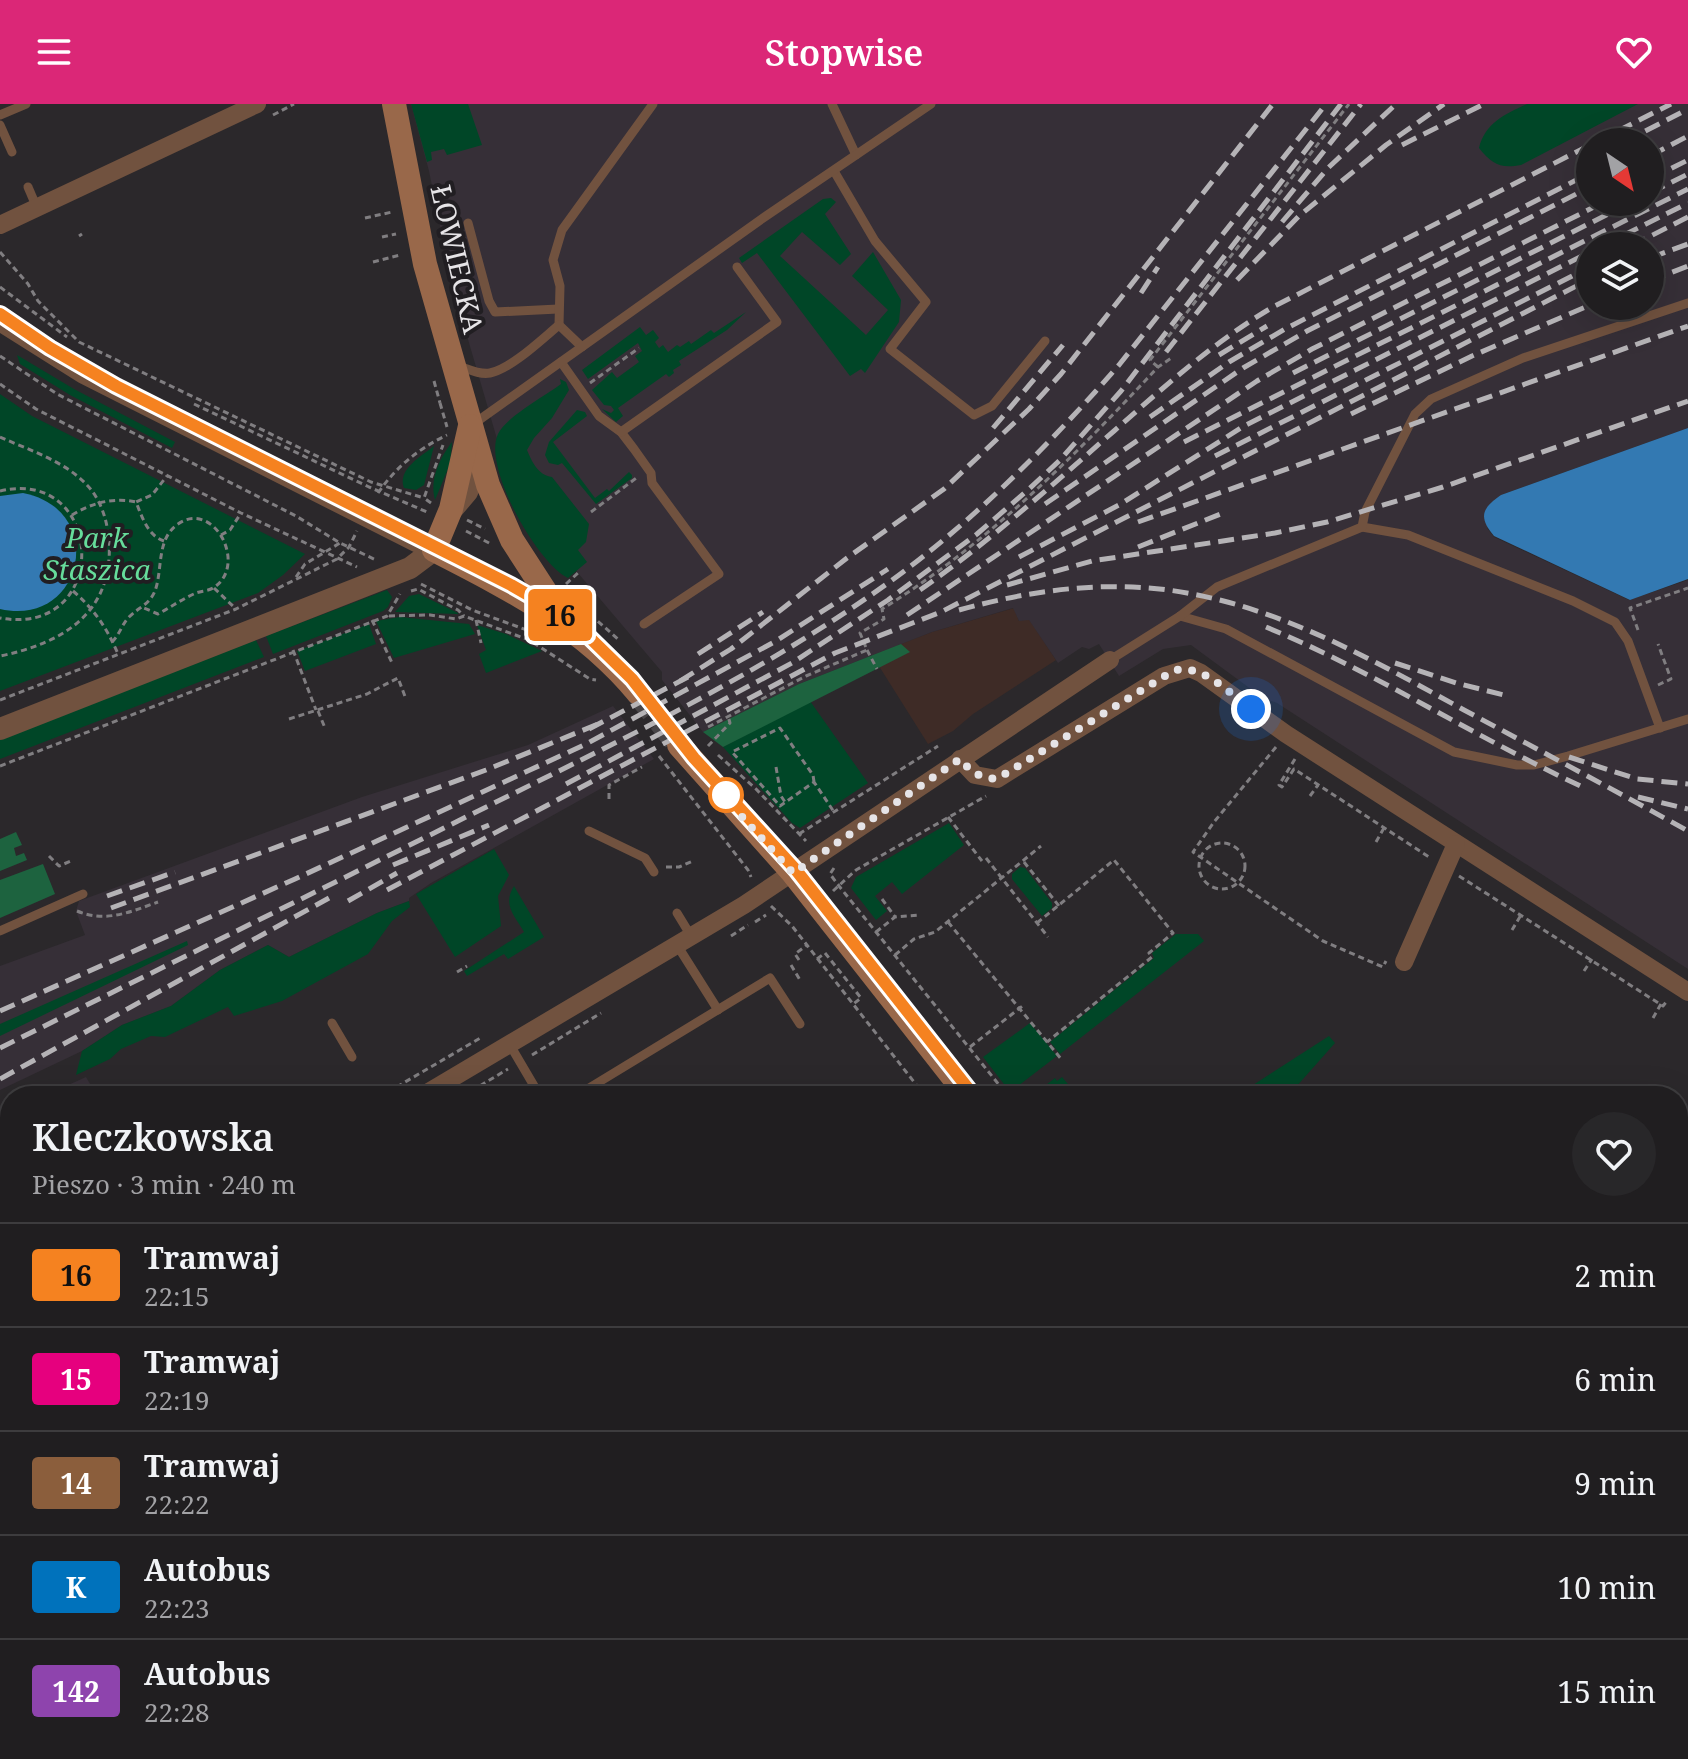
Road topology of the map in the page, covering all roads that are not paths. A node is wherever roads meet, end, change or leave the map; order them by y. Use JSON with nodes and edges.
{"nodes":[{"id":1,"x":26,"y":104,"type":"edge"},
{"id":2,"x":257,"y":104,"type":"edge"},
{"id":3,"x":394,"y":104,"type":"edge"},
{"id":4,"x":653,"y":104,"type":"edge"},
{"id":5,"x":832,"y":104,"type":"edge"},
{"id":6,"x":931,"y":104,"type":"edge"},
{"id":7,"x":0,"y":115,"type":"edge"},
{"id":8,"x":0,"y":125,"type":"edge"},
{"id":9,"x":12,"y":152,"type":"dead end"},
{"id":10,"x":856,"y":155,"type":"junction"},
{"id":11,"x":834,"y":171,"type":"junction"},
{"id":12,"x":28,"y":187,"type":"dead end"},
{"id":13,"x":37,"y":208,"type":"junction"},
{"id":14,"x":468,"y":223,"type":"dead end"},
{"id":15,"x":0,"y":225,"type":"edge"},
{"id":16,"x":737,"y":267,"type":"dead end"},
{"id":17,"x":1688,"y":303,"type":"edge"},
{"id":18,"x":558,"y":309,"type":"junction"},
{"id":19,"x":0,"y":320,"type":"edge"},
{"id":20,"x":559,"y":325,"type":"junction"},
{"id":21,"x":1045,"y":341,"type":"dead end"},
{"id":22,"x":582,"y":347,"type":"junction"},
{"id":23,"x":561,"y":362,"type":"junction"},
{"id":24,"x":452,"y":365,"type":"junction"},
{"id":25,"x":470,"y":426,"type":"junction"},
{"id":26,"x":621,"y":432,"type":"junction"},
{"id":27,"x":481,"y":459,"type":"junction"},
{"id":28,"x":446,"y":518,"type":"junction"},
{"id":29,"x":1362,"y":527,"type":"junction"},
{"id":30,"x":434,"y":550,"type":"junction"},
{"id":31,"x":573,"y":615,"type":"junction"},
{"id":32,"x":1180,"y":616,"type":"junction"},
{"id":33,"x":644,"y":624,"type":"dead end"},
{"id":34,"x":1110,"y":660,"type":"joint"},
{"id":35,"x":638,"y":693,"type":"tunnel mouth"},
{"id":36,"x":1687,"y":720,"type":"edge"},
{"id":37,"x":1660,"y":728,"type":"junction"},
{"id":38,"x":0,"y":729,"type":"edge"},
{"id":39,"x":669,"y":750,"type":"tunnel mouth"},
{"id":40,"x":960,"y":759,"type":"junction"},
{"id":41,"x":589,"y":831,"type":"dead end"},
{"id":42,"x":1456,"y":844,"type":"junction"},
{"id":43,"x":651,"y":868,"type":"road end"},
{"id":44,"x":793,"y":873,"type":"junction"},
{"id":45,"x":83,"y":894,"type":"dead end"},
{"id":46,"x":677,"y":913,"type":"dead end"},
{"id":47,"x":0,"y":931,"type":"edge"},
{"id":48,"x":684,"y":940,"type":"junction"},
{"id":49,"x":1397,"y":958,"type":"road end"},
{"id":50,"x":1688,"y":992,"type":"edge"},
{"id":51,"x":718,"y":1010,"type":"junction"},
{"id":52,"x":332,"y":1023,"type":"dead end"},
{"id":53,"x":800,"y":1024,"type":"dead end"},
{"id":54,"x":510,"y":1045,"type":"junction"},
{"id":55,"x":352,"y":1057,"type":"dead end"},
{"id":56,"x":439,"y":1086,"type":"edge"},
{"id":57,"x":534,"y":1086,"type":"edge"},
{"id":58,"x":593,"y":1086,"type":"edge"},
{"id":59,"x":960,"y":1086,"type":"edge"}],
"edges":[{"from":1,"to":7,"type":"lane"},
{"from":2,"to":13,"type":"street"},
{"from":3,"to":24,"type":"main road","name":"ŁOWIECKA"},
{"from":4,"to":18,"type":"lane"},
{"from":5,"to":10,"type":"lane"},
{"from":6,"to":10,"type":"lane"},
{"from":8,"to":9,"type":"lane"},
{"from":10,"to":11,"type":"lane"},
{"from":11,"to":21,"type":"lane"},
{"from":11,"to":22,"type":"lane"},
{"from":12,"to":13,"type":"lane"},
{"from":13,"to":15,"type":"street"},
{"from":14,"to":18,"type":"lane"},
{"from":16,"to":26,"type":"lane"},
{"from":17,"to":29,"type":"lane"},
{"from":18,"to":20,"type":"lane"},
{"from":19,"to":30,"type":"street"},
{"from":20,"to":22,"type":"lane"},
{"from":20,"to":24,"type":"lane"},
{"from":22,"to":23,"type":"lane"},
{"from":23,"to":25,"type":"lane"},
{"from":23,"to":26,"type":"lane"},
{"from":24,"to":25,"type":"main road","name":"ŁOWIECKA"},
{"from":25,"to":27,"type":"main road","name":"ŁOWIECKA"},
{"from":25,"to":28,"type":"main road","name":"ŁOWIECKA"},
{"from":26,"to":33,"type":"lane"},
{"from":27,"to":28,"type":"street","name":"ŁOWIECKA"},
{"from":27,"to":31,"type":"main road"},
{"from":28,"to":30,"type":"main road","name":"ŁOWIECKA"},
{"from":29,"to":32,"type":"lane"},
{"from":29,"to":37,"type":"lane"},
{"from":30,"to":31,"type":"main road"},
{"from":30,"to":38,"type":"street"},
{"from":31,"to":35,"type":"main road"},
{"from":32,"to":34,"type":"lane"},
{"from":32,"to":37,"type":"lane"},
{"from":34,"to":40,"type":"street"},
{"from":36,"to":37,"type":"lane"},
{"from":39,"to":44,"type":"main road"},
{"from":40,"to":42,"type":"street"},
{"from":40,"to":44,"type":"street"},
{"from":41,"to":43,"type":"lane"},
{"from":42,"to":49,"type":"street"},
{"from":42,"to":50,"type":"street"},
{"from":44,"to":48,"type":"street"},
{"from":44,"to":59,"type":"main road"},
{"from":45,"to":47,"type":"lane"},
{"from":46,"to":48,"type":"lane"},
{"from":48,"to":51,"type":"lane"},
{"from":48,"to":54,"type":"street"},
{"from":51,"to":53,"type":"lane"},
{"from":51,"to":58,"type":"lane"},
{"from":52,"to":55,"type":"lane"},
{"from":54,"to":56,"type":"street"},
{"from":54,"to":57,"type":"lane"}]}
